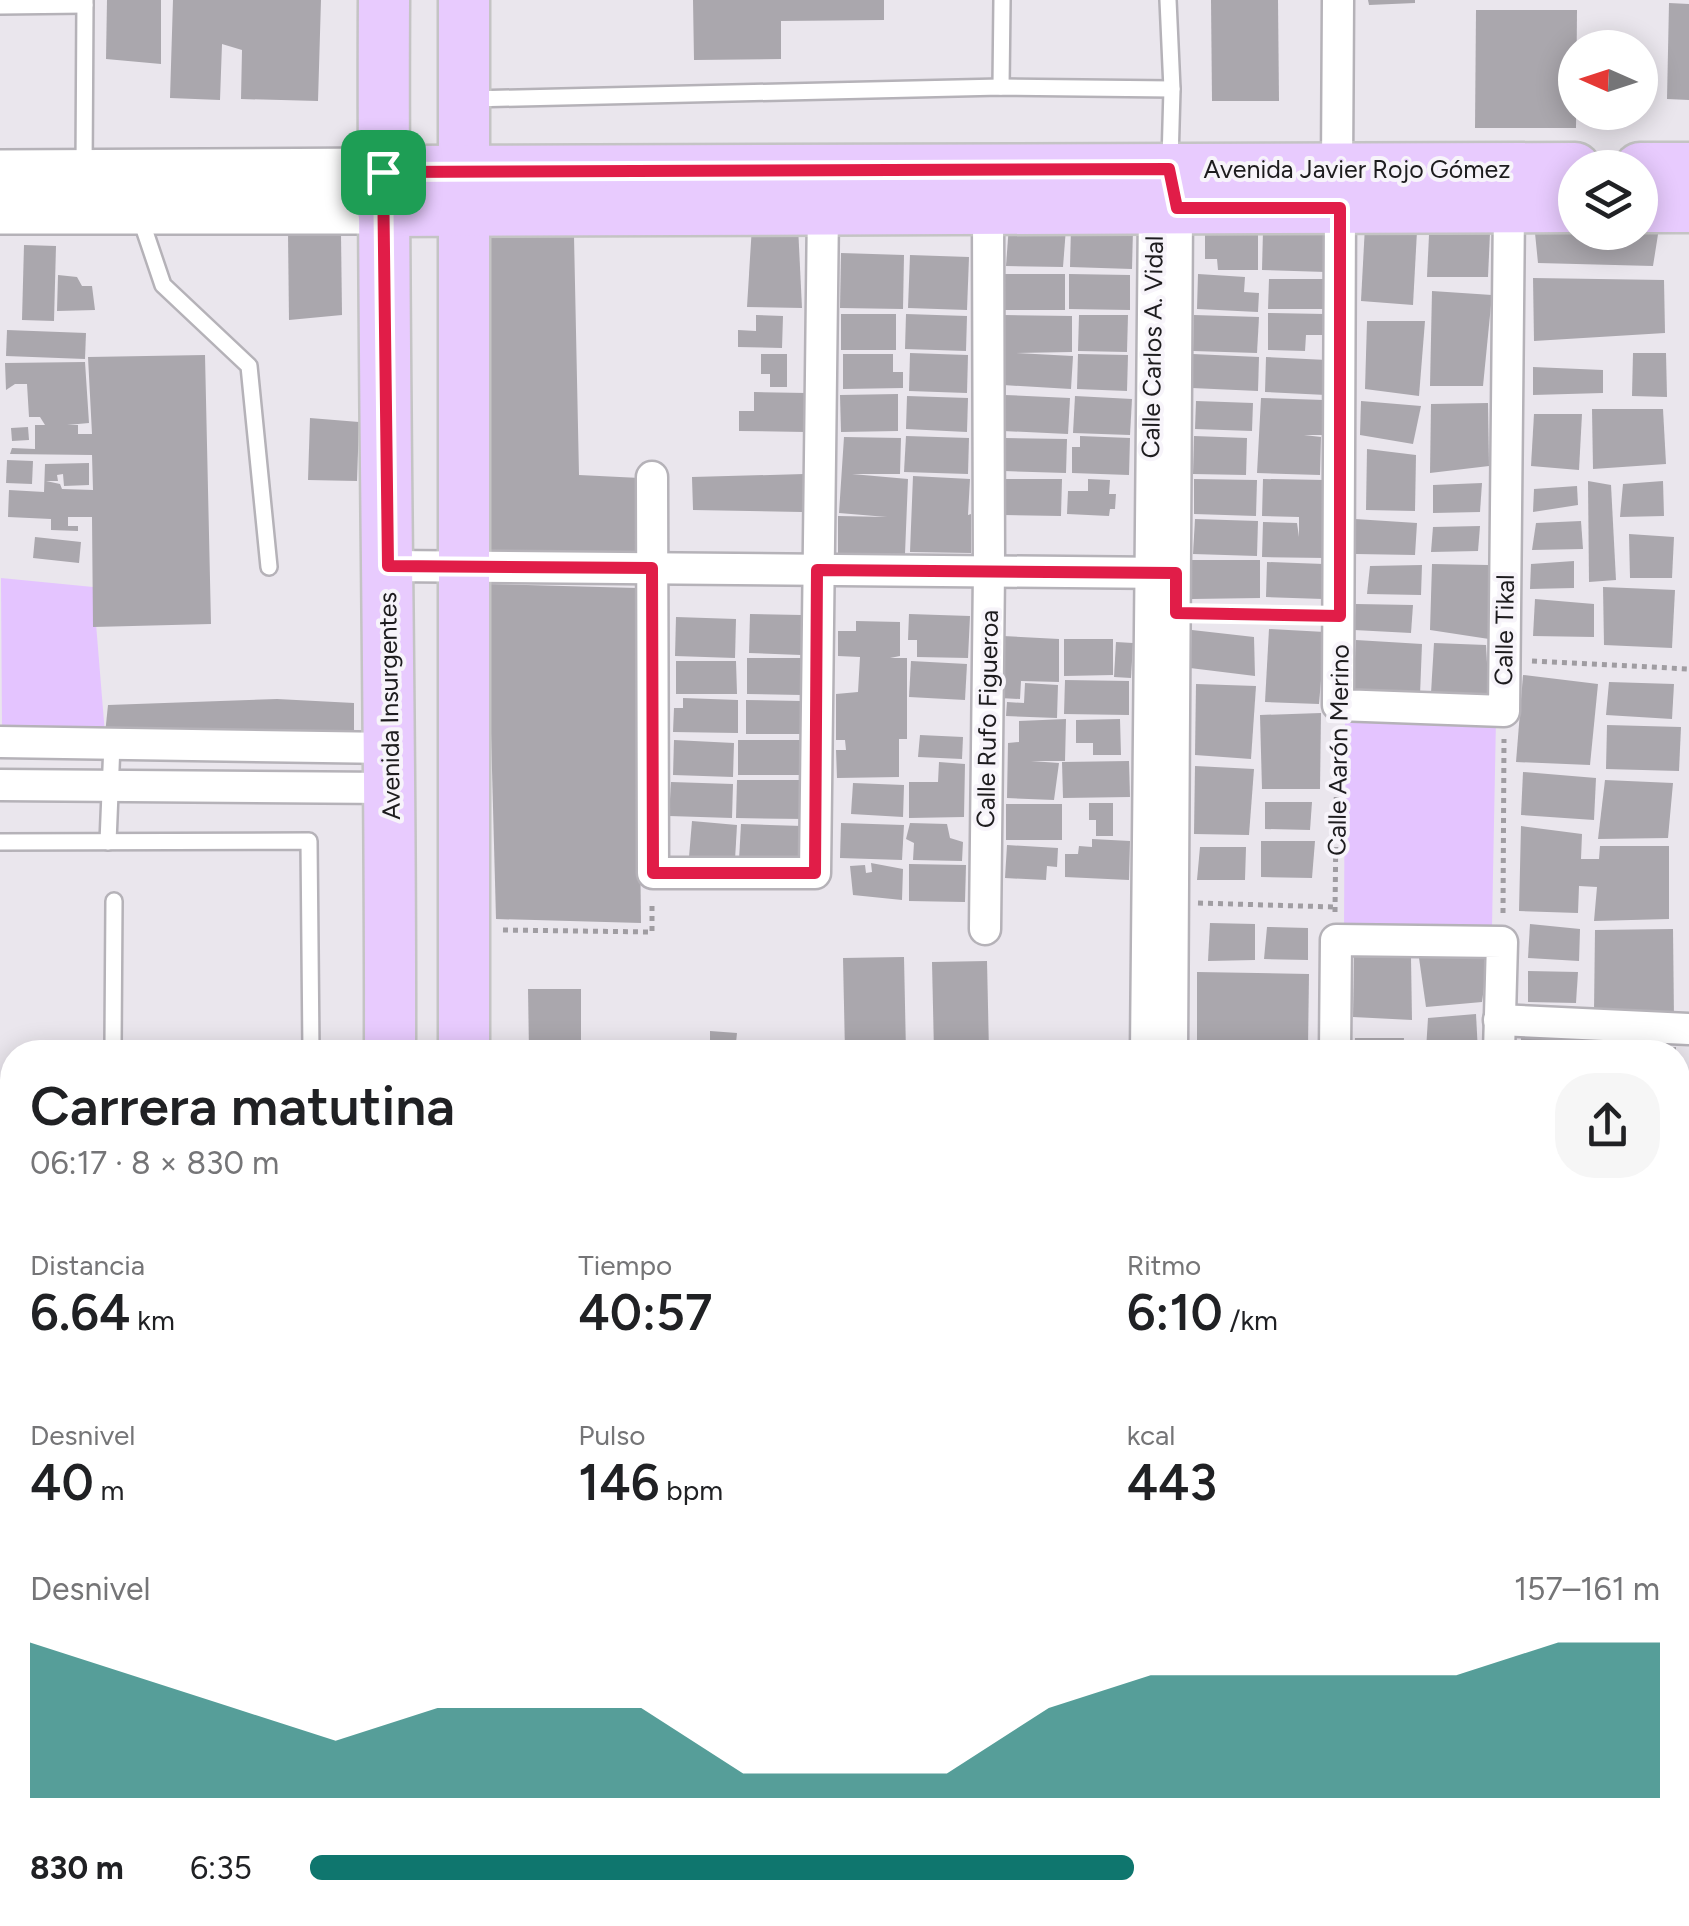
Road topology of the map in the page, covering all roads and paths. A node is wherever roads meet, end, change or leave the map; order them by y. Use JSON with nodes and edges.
{"nodes":[{"id":1,"x":384,"y":0,"type":"edge"},
{"id":2,"x":464,"y":0,"type":"edge"},
{"id":3,"x":1002,"y":0,"type":"edge"},
{"id":4,"x":1168,"y":0,"type":"edge"},
{"id":5,"x":1338,"y":0,"type":"edge"},
{"id":6,"x":85,"y":2,"type":"edge"},
{"id":7,"x":0,"y":6,"type":"edge"},
{"id":8,"x":1001,"y":87,"type":"junction"},
{"id":9,"x":1172,"y":89,"type":"junction"},
{"id":10,"x":464,"y":99,"type":"junction"},
{"id":11,"x":1658,"y":168,"type":"edge"},
{"id":12,"x":1689,"y":168,"type":"edge"},
{"id":13,"x":1558,"y":169,"type":"edge"},
{"id":14,"x":84,"y":172,"type":"junction"},
{"id":15,"x":0,"y":173,"type":"edge"},
{"id":16,"x":1338,"y":188,"type":"junction"},
{"id":17,"x":383,"y":191,"type":"junction"},
{"id":18,"x":464,"y":191,"type":"junction"},
{"id":19,"x":1167,"y":195,"type":"junction"},
{"id":20,"x":1510,"y":207,"type":"junction"},
{"id":21,"x":1558,"y":207,"type":"edge"},
{"id":22,"x":1658,"y":207,"type":"edge"},
{"id":23,"x":1689,"y":207,"type":"edge"},
{"id":24,"x":823,"y":209,"type":"junction"},
{"id":25,"x":988,"y":209,"type":"junction"},
{"id":26,"x":138,"y":211,"type":"junction"},
{"id":27,"x":0,"y":212,"type":"edge"},
{"id":28,"x":652,"y":477,"type":"dead end"},
{"id":29,"x":388,"y":566,"type":"junction"},
{"id":30,"x":270,"y":567,"type":"dead end"},
{"id":31,"x":466,"y":567,"type":"junction"},
{"id":32,"x":652,"y":568,"type":"junction"},
{"id":33,"x":817,"y":570,"type":"junction"},
{"id":34,"x":989,"y":571,"type":"junction"},
{"id":35,"x":1162,"y":573,"type":"junction"},
{"id":36,"x":1176,"y":613,"type":"junction"},
{"id":37,"x":1340,"y":616,"type":"junction"},
{"id":38,"x":1504,"y":660,"type":"junction"},
{"id":39,"x":1689,"y":670,"type":"edge"},
{"id":40,"x":1338,"y":705,"type":"junction"},
{"id":41,"x":1504,"y":711,"type":"junction"},
{"id":42,"x":0,"y":742,"type":"edge"},
{"id":43,"x":112,"y":744,"type":"junction"},
{"id":44,"x":391,"y":768,"type":"junction"},
{"id":45,"x":0,"y":785,"type":"edge"},
{"id":46,"x":109,"y":786,"type":"junction"},
{"id":47,"x":0,"y":842,"type":"edge"},
{"id":48,"x":108,"y":842,"type":"junction"},
{"id":49,"x":114,"y":901,"type":"dead end"},
{"id":50,"x":1174,"y":903,"type":"junction"},
{"id":51,"x":1335,"y":907,"type":"junction"},
{"id":52,"x":464,"y":929,"type":"junction"},
{"id":53,"x":985,"y":929,"type":"dead end"},
{"id":54,"x":652,"y":932,"type":"dead end"},
{"id":55,"x":1336,"y":940,"type":"junction"},
{"id":56,"x":1502,"y":942,"type":"junction"},
{"id":57,"x":1499,"y":1020,"type":"junction"},
{"id":58,"x":1689,"y":1030,"type":"edge"},
{"id":59,"x":113,"y":1040,"type":"edge"},
{"id":60,"x":311,"y":1040,"type":"edge"},
{"id":61,"x":390,"y":1040,"type":"edge"},
{"id":62,"x":464,"y":1040,"type":"edge"},
{"id":63,"x":1146,"y":1040,"type":"edge"},
{"id":64,"x":1172,"y":1040,"type":"edge"},
{"id":65,"x":1335,"y":1040,"type":"edge"},
{"id":66,"x":1499,"y":1040,"type":"edge"}],
"edges":[{"from":1,"to":17,"type":"main road","name":"Avenida Insurgentes"},
{"from":2,"to":10,"type":"main road"},
{"from":3,"to":8,"type":"lane"},
{"from":4,"to":9,"type":"lane"},
{"from":5,"to":16,"type":"street","name":"Calle Aarón Merino"},
{"from":6,"to":7,"type":"lane"},
{"from":6,"to":14,"type":"lane"},
{"from":8,"to":9,"type":"lane"},
{"from":8,"to":10,"type":"lane"},
{"from":9,"to":19,"type":"lane"},
{"from":10,"to":18,"type":"main road"},
{"from":11,"to":12,"type":"main road"},
{"from":13,"to":16,"type":"main road","name":"Avenida Javier Rojo Gómez"},
{"from":14,"to":15,"type":"main road","name":"Avenida Javier Rojo Gómez"},
{"from":14,"to":17,"type":"main road","name":"Avenida Javier Rojo Gómez"},
{"from":16,"to":19,"type":"main road","name":"Avenida Javier Rojo Gómez"},
{"from":16,"to":20,"type":"main road","name":"Avenida Javier Rojo Gómez"},
{"from":16,"to":37,"type":"street","name":"Calle Aarón Merino"},
{"from":17,"to":18,"type":"main road","name":"Avenida Javier Rojo Gómez"},
{"from":17,"to":26,"type":"main road","name":"Avenida Javier Rojo Gómez"},
{"from":17,"to":29,"type":"main road","name":"Avenida Insurgentes"},
{"from":18,"to":19,"type":"main road","name":"Avenida Javier Rojo Gómez"},
{"from":18,"to":24,"type":"main road","name":"Avenida Javier Rojo Gómez"},
{"from":18,"to":31,"type":"main road"},
{"from":19,"to":25,"type":"main road","name":"Avenida Javier Rojo Gómez"},
{"from":19,"to":35,"type":"street","name":"Calle Carlos A. Vidal"},
{"from":20,"to":21,"type":"main road","name":"Avenida Javier Rojo Gómez"},
{"from":20,"to":38,"type":"street","name":"Calle Tikal"},
{"from":22,"to":23,"type":"main road"},
{"from":24,"to":25,"type":"main road","name":"Avenida Javier Rojo Gómez"},
{"from":24,"to":33,"type":"street"},
{"from":25,"to":34,"type":"street","name":"Calle Rufo Figueroa"},
{"from":26,"to":27,"type":"main road","name":"Avenida Javier Rojo Gómez"},
{"from":26,"to":30,"type":"lane"},
{"from":28,"to":32,"type":"street"},
{"from":29,"to":31,"type":"street"},
{"from":29,"to":44,"type":"main road","name":"Avenida Insurgentes"},
{"from":31,"to":32,"type":"street"},
{"from":31,"to":52,"type":"main road"},
{"from":32,"to":33,"type":"street"},
{"from":32,"to":33,"type":"street"},
{"from":33,"to":34,"type":"street"},
{"from":34,"to":35,"type":"street"},
{"from":34,"to":53,"type":"street","name":"Calle Rufo Figueroa"},
{"from":35,"to":36,"type":"street","name":"Calle Carlos A. Vidal"},
{"from":35,"to":63,"type":"street","name":"Calle Carlos A. Vidal"},
{"from":36,"to":37,"type":"path"},
{"from":36,"to":50,"type":"street","name":"Calle Carlos A. Vidal"},
{"from":37,"to":40,"type":"street","name":"Calle Aarón Merino"},
{"from":38,"to":39,"type":"path"},
{"from":38,"to":41,"type":"street","name":"Calle Tikal"},
{"from":40,"to":41,"type":"street"},
{"from":40,"to":51,"type":"path","name":"Calle Aarón Merino"},
{"from":41,"to":56,"type":"path","name":"Calle Tikal"},
{"from":42,"to":43,"type":"street"},
{"from":43,"to":44,"type":"street"},
{"from":43,"to":46,"type":"lane"},
{"from":44,"to":46,"type":"street"},
{"from":44,"to":61,"type":"main road","name":"Avenida Insurgentes"},
{"from":45,"to":46,"type":"street"},
{"from":46,"to":48,"type":"lane"},
{"from":47,"to":48,"type":"lane"},
{"from":48,"to":60,"type":"lane"},
{"from":49,"to":59,"type":"lane"},
{"from":50,"to":51,"type":"path"},
{"from":50,"to":64,"type":"street","name":"Calle Carlos A. Vidal"},
{"from":51,"to":55,"type":"path","name":"Calle Aarón Merino"},
{"from":52,"to":54,"type":"path"},
{"from":52,"to":62,"type":"main road"},
{"from":55,"to":56,"type":"street"},
{"from":55,"to":65,"type":"street"},
{"from":56,"to":57,"type":"street"},
{"from":57,"to":58,"type":"street"},
{"from":57,"to":66,"type":"street"}]}
